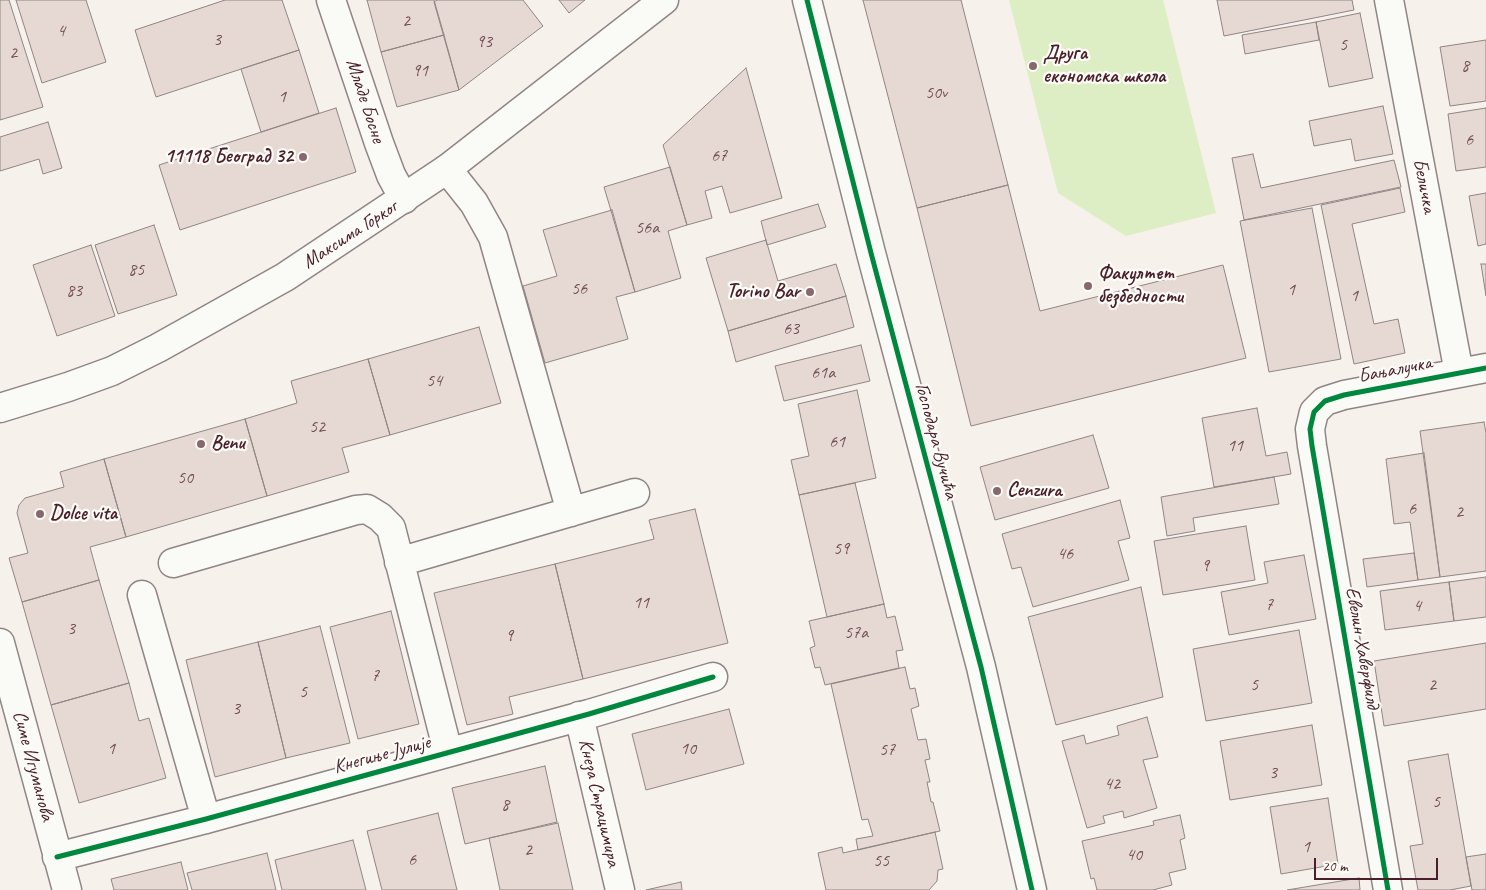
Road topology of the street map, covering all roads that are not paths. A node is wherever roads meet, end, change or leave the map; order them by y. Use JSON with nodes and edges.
{"nodes":[{"id":1,"x":331,"y":0,"type":"edge"},
{"id":2,"x":664,"y":0,"type":"edge"},
{"id":3,"x":807,"y":0,"type":"edge"},
{"id":4,"x":1389,"y":0,"type":"edge"},
{"id":5,"x":447,"y":169,"type":"junction"},
{"id":6,"x":404,"y":199,"type":"junction"},
{"id":7,"x":1486,"y":368,"type":"edge"},
{"id":8,"x":1458,"y":373,"type":"junction"},
{"id":9,"x":0,"y":408,"type":"edge"},
{"id":10,"x":1314,"y":412,"type":"joint"},
{"id":11,"x":635,"y":493,"type":"dead end"},
{"id":12,"x":571,"y":512,"type":"junction"},
{"id":13,"x":399,"y":562,"type":"junction"},
{"id":14,"x":173,"y":563,"type":"dead end"},
{"id":15,"x":142,"y":595,"type":"dead end"},
{"id":16,"x":0,"y":643,"type":"edge"},
{"id":17,"x":713,"y":677,"type":"dead end"},
{"id":18,"x":579,"y":716,"type":"junction"},
{"id":19,"x":448,"y":752,"type":"junction"},
{"id":20,"x":206,"y":819,"type":"junction"},
{"id":21,"x":57,"y":857,"type":"junction"},
{"id":22,"x":67,"y":890,"type":"edge"},
{"id":23,"x":620,"y":890,"type":"edge"},
{"id":24,"x":1032,"y":890,"type":"edge"},
{"id":25,"x":1388,"y":890,"type":"edge"}],
"edges":[{"from":1,"to":6,"type":"street","name":"Младе Босне"},
{"from":2,"to":5,"type":"street","name":"Максима Горког"},
{"from":3,"to":24,"type":"street","name":"Господара Вучића"},
{"from":4,"to":8,"type":"street","name":"Беличка"},
{"from":5,"to":6,"type":"street","name":"Максима Горког"},
{"from":5,"to":12,"type":"street"},
{"from":6,"to":9,"type":"street","name":"Максима Горког"},
{"from":7,"to":8,"type":"street","name":"Бањалучка"},
{"from":8,"to":10,"type":"street","name":"Бањалучка"},
{"from":10,"to":25,"type":"street","name":"Евелин Хаверфилд"},
{"from":11,"to":12,"type":"street"},
{"from":12,"to":13,"type":"street"},
{"from":13,"to":14,"type":"street"},
{"from":13,"to":19,"type":"street"},
{"from":15,"to":20,"type":"street"},
{"from":16,"to":21,"type":"street","name":"Симе Игуманова"},
{"from":17,"to":18,"type":"street","name":"Кнегиње Јулије"},
{"from":18,"to":19,"type":"street","name":"Кнегиње Јулије"},
{"from":18,"to":23,"type":"street","name":"Кнеза Страцимира"},
{"from":19,"to":20,"type":"street","name":"Кнегиње Јулије"},
{"from":20,"to":21,"type":"street","name":"Кнегиње Јулије"},
{"from":21,"to":22,"type":"street","name":"Симе Игуманова"}]}
